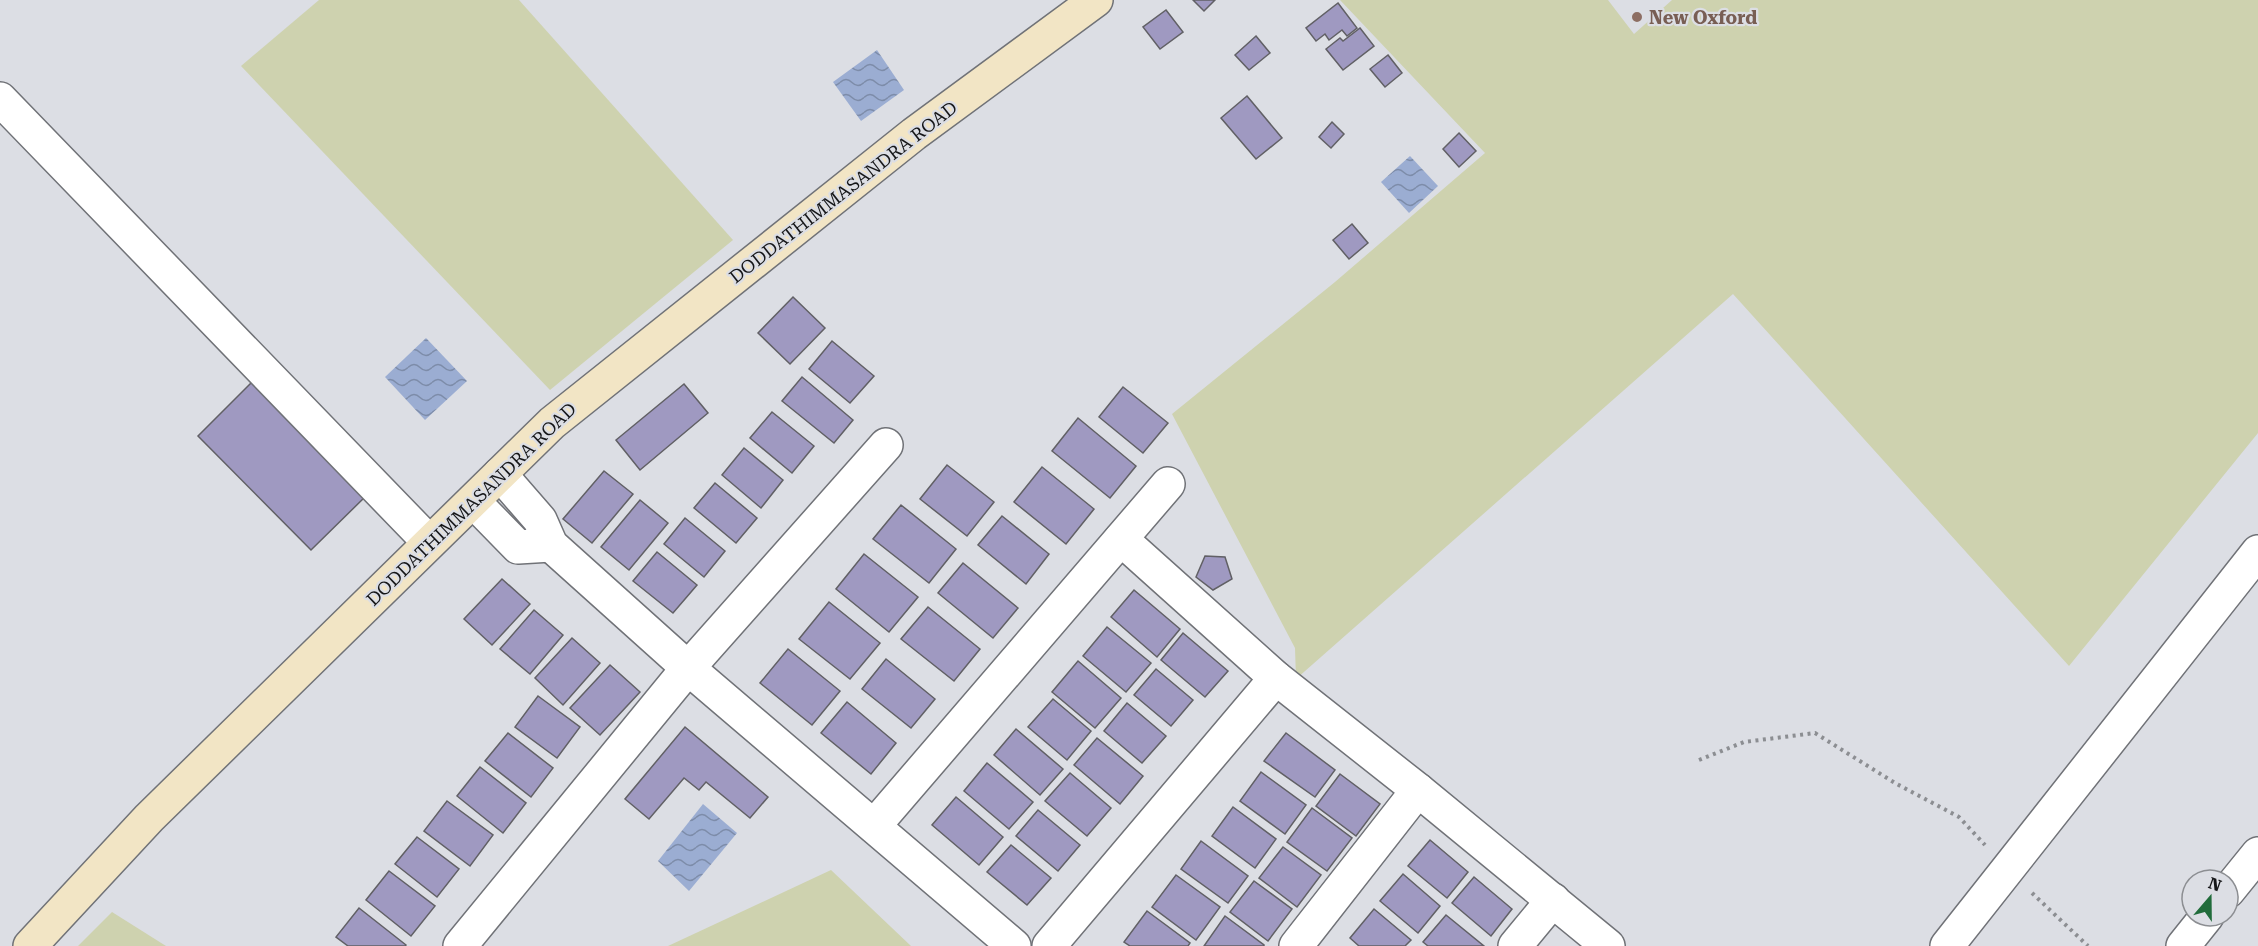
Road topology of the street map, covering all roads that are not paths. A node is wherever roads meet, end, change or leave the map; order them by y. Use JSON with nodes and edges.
{"nodes":[{"id":1,"x":1096,"y":0,"type":"edge"},
{"id":2,"x":0,"y":99,"type":"edge"},
{"id":3,"x":885,"y":445,"type":"dead end"},
{"id":4,"x":500,"y":474,"type":"junction"},
{"id":5,"x":1168,"y":484,"type":"dead end"},
{"id":6,"x":473,"y":501,"type":"junction"},
{"id":7,"x":1121,"y":539,"type":"junction"},
{"id":8,"x":429,"y":542,"type":"junction"},
{"id":9,"x":551,"y":545,"type":"junction"},
{"id":10,"x":2258,"y":552,"type":"edge"},
{"id":11,"x":688,"y":668,"type":"junction"},
{"id":12,"x":1276,"y":678,"type":"junction"},
{"id":13,"x":1418,"y":790,"type":"junction"},
{"id":14,"x":874,"y":826,"type":"junction"},
{"id":15,"x":2258,"y":854,"type":"edge"},
{"id":16,"x":2240,"y":876,"type":"edge"},
{"id":17,"x":1553,"y":900,"type":"junction"},
{"id":18,"x":2197,"y":928,"type":"edge"},
{"id":19,"x":30,"y":946,"type":"edge"},
{"id":20,"x":460,"y":946,"type":"edge"},
{"id":21,"x":1014,"y":946,"type":"edge"},
{"id":22,"x":1049,"y":946,"type":"edge"},
{"id":23,"x":1296,"y":946,"type":"edge"},
{"id":24,"x":1515,"y":946,"type":"edge"},
{"id":25,"x":1608,"y":946,"type":"edge"},
{"id":26,"x":1947,"y":946,"type":"edge"},
{"id":27,"x":2182,"y":946,"type":"edge"}],
"edges":[{"from":1,"to":4,"type":"street","name":"DODDATHIMMASANDRA ROAD"},
{"from":2,"to":8,"type":"street"},
{"from":3,"to":11,"type":"street"},
{"from":4,"to":6,"type":"street","name":"DODDATHIMMASANDRA ROAD"},
{"from":4,"to":9,"type":"street"},
{"from":5,"to":7,"type":"street"},
{"from":6,"to":8,"type":"street","name":"DODDATHIMMASANDRA ROAD"},
{"from":6,"to":9,"type":"street"},
{"from":7,"to":12,"type":"street"},
{"from":7,"to":14,"type":"street"},
{"from":8,"to":19,"type":"street","name":"DODDATHIMMASANDRA ROAD"},
{"from":9,"to":11,"type":"street"},
{"from":10,"to":26,"type":"street"},
{"from":11,"to":14,"type":"street"},
{"from":11,"to":20,"type":"street"},
{"from":12,"to":13,"type":"street"},
{"from":12,"to":22,"type":"street"},
{"from":13,"to":17,"type":"street"},
{"from":13,"to":23,"type":"street"},
{"from":14,"to":21,"type":"street"},
{"from":15,"to":16,"type":"street"},
{"from":17,"to":24,"type":"street"},
{"from":17,"to":25,"type":"street"},
{"from":18,"to":27,"type":"street"}]}
